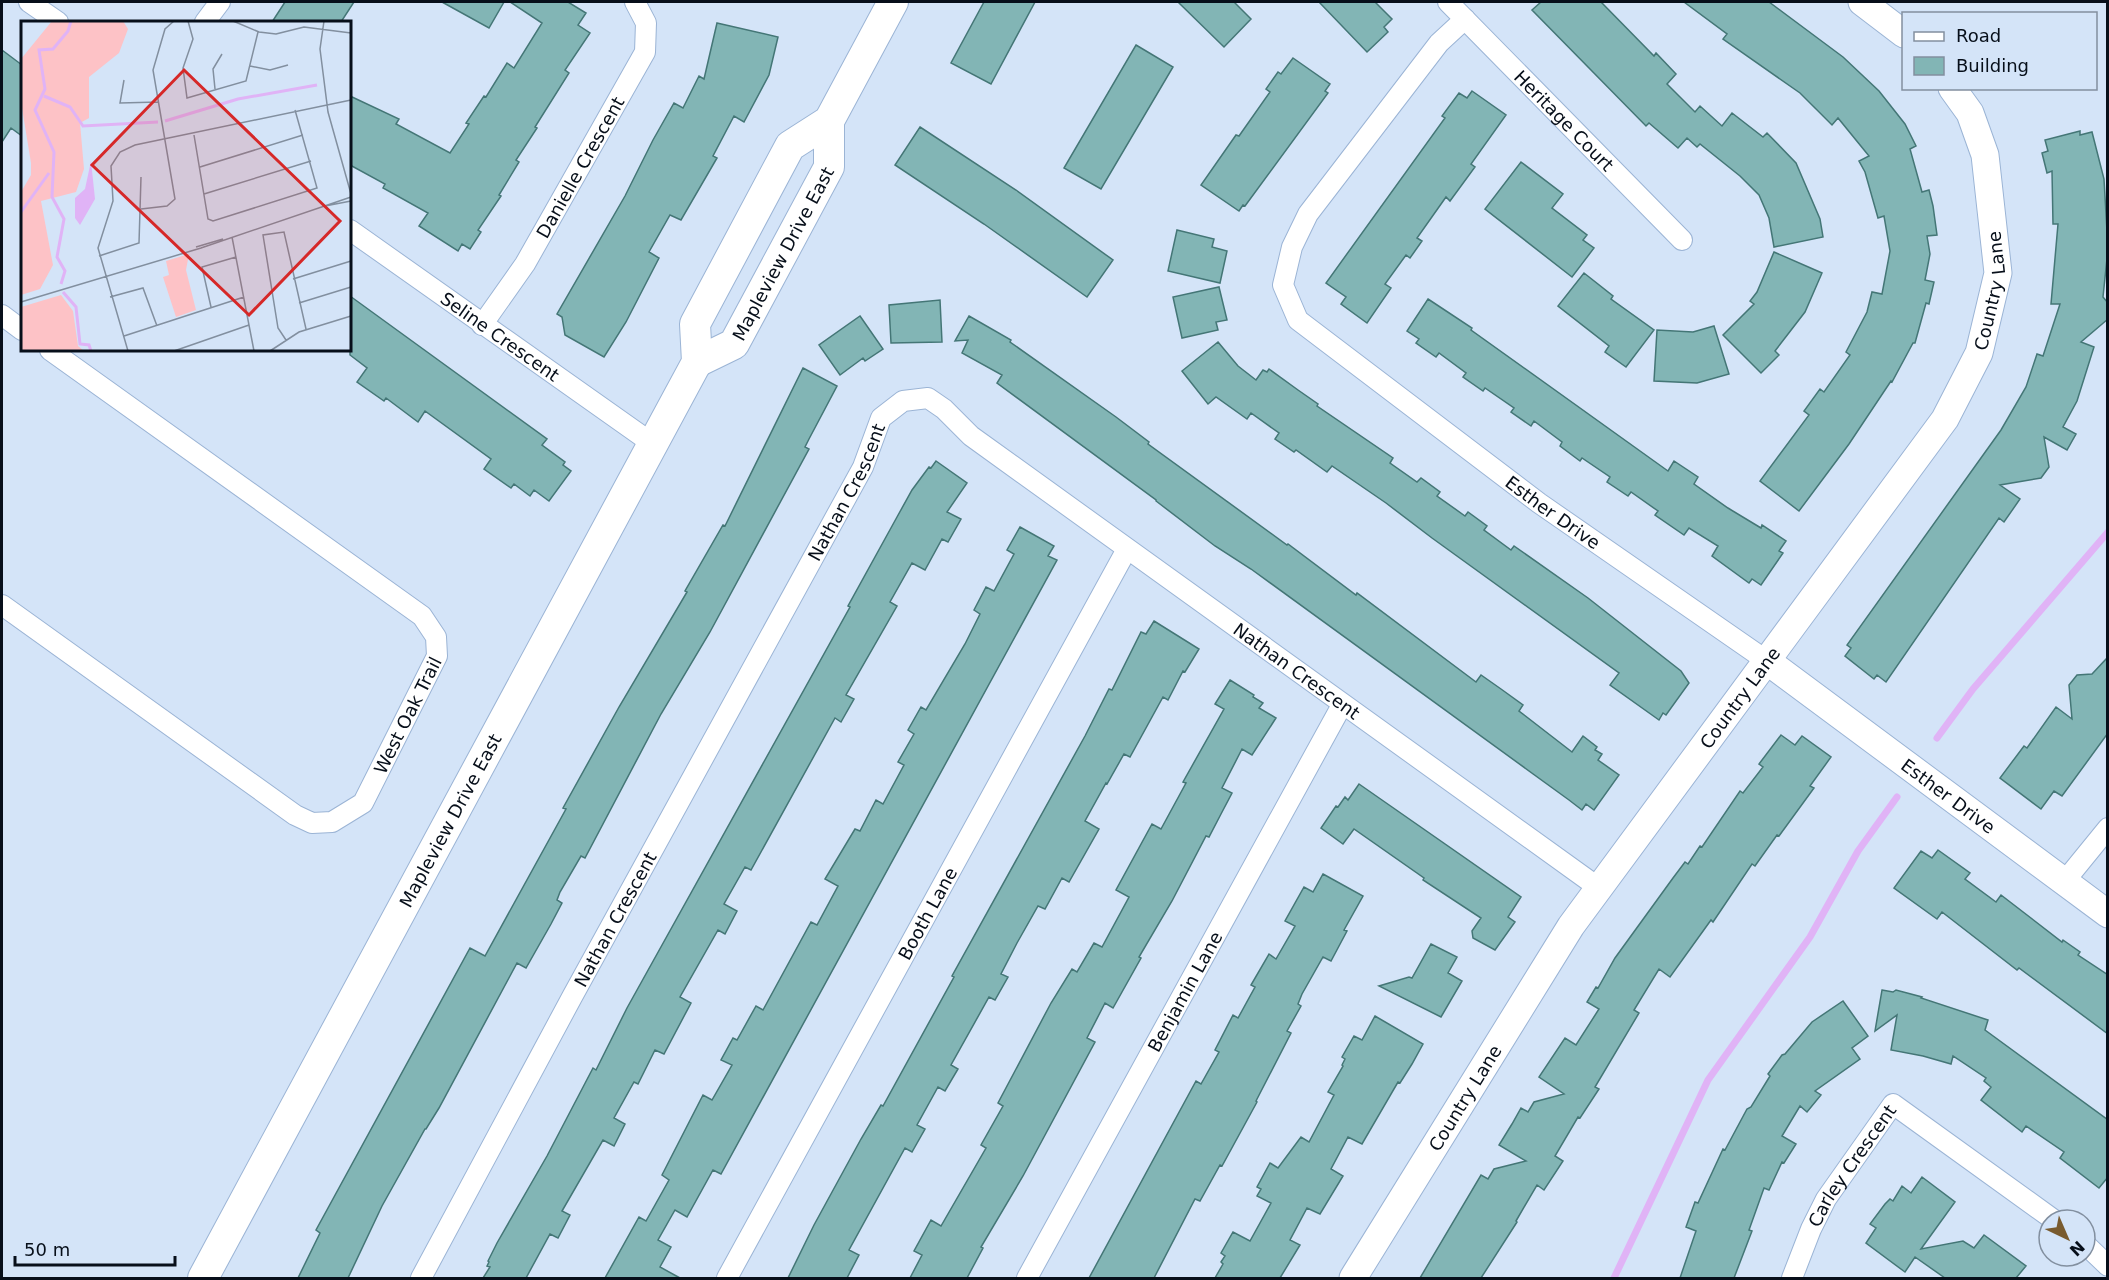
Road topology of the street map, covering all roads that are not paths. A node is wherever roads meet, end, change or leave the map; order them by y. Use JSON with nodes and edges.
{"nodes":[{"id":1,"x":29,"y":2,"type":"edge"},
{"id":2,"x":220,"y":2,"type":"edge"},
{"id":3,"x":635,"y":2,"type":"edge"},
{"id":4,"x":893,"y":2,"type":"edge"},
{"id":5,"x":1448,"y":2,"type":"edge"},
{"id":6,"x":1862,"y":2,"type":"edge"},
{"id":7,"x":1465,"y":19,"type":"junction"},
{"id":8,"x":57,"y":21,"type":"edge"},
{"id":9,"x":206,"y":21,"type":"edge"},
{"id":10,"x":1902,"y":32,"type":"edge"},
{"id":11,"x":1953,"y":90,"type":"edge"},
{"id":12,"x":829,"y":121,"type":"junction"},
{"id":13,"x":351,"y":231,"type":"edge"},
{"id":14,"x":1682,"y":240,"type":"dead end"},
{"id":15,"x":2,"y":315,"type":"edge"},
{"id":16,"x":482,"y":325,"type":"junction"},
{"id":17,"x":21,"y":329,"type":"edge"},
{"id":18,"x":51,"y":351,"type":"edge"},
{"id":19,"x":697,"y":362,"type":"junction"},
{"id":20,"x":653,"y":444,"type":"junction"},
{"id":21,"x":1127,"y":549,"type":"junction"},
{"id":22,"x":2,"y":606,"type":"edge"},
{"id":23,"x":1767,"y":661,"type":"junction"},
{"id":24,"x":1342,"y":705,"type":"junction"},
{"id":25,"x":2108,"y":828,"type":"edge"},
{"id":26,"x":2064,"y":882,"type":"junction"},
{"id":27,"x":1599,"y":888,"type":"junction"},
{"id":28,"x":2108,"y":914,"type":"edge"},
{"id":29,"x":2037,"y":1208,"type":"edge"},
{"id":30,"x":2097,"y":1255,"type":"edge"},
{"id":31,"x":2108,"y":1266,"type":"edge"},
{"id":32,"x":203,"y":1278,"type":"edge"},
{"id":33,"x":421,"y":1278,"type":"edge"},
{"id":34,"x":727,"y":1278,"type":"edge"},
{"id":35,"x":1027,"y":1278,"type":"edge"},
{"id":36,"x":1353,"y":1278,"type":"edge"},
{"id":37,"x":1792,"y":1278,"type":"edge"}],
"edges":[{"from":1,"to":8,"type":"street"},
{"from":2,"to":9,"type":"street"},
{"from":3,"to":16,"type":"street","name":"Danielle Crescent"},
{"from":4,"to":12,"type":"main road","name":"Mapleview Drive East"},
{"from":5,"to":7,"type":"street","name":"Heritage Court"},
{"from":6,"to":10,"type":"street"},
{"from":7,"to":14,"type":"street","name":"Heritage Court"},
{"from":7,"to":23,"type":"street","name":"Esther Drive"},
{"from":11,"to":23,"type":"street","name":"Country Lane"},
{"from":12,"to":19,"type":"main road","name":"Mapleview Drive East"},
{"from":12,"to":19,"type":"main road","name":"Mapleview Drive East"},
{"from":13,"to":16,"type":"street","name":"Seline Crescent"},
{"from":15,"to":17,"type":"street"},
{"from":16,"to":20,"type":"street","name":"Seline Crescent"},
{"from":18,"to":22,"type":"street","name":"West Oak Trail"},
{"from":19,"to":20,"type":"main road","name":"Mapleview Drive East"},
{"from":20,"to":32,"type":"main road","name":"Mapleview Drive East"},
{"from":21,"to":24,"type":"street","name":"Nathan Crescent"},
{"from":21,"to":33,"type":"street","name":"Nathan Crescent"},
{"from":21,"to":34,"type":"street","name":"Booth Lane"},
{"from":23,"to":26,"type":"street","name":"Esther Drive"},
{"from":23,"to":27,"type":"street","name":"Country Lane"},
{"from":24,"to":27,"type":"street","name":"Nathan Crescent"},
{"from":24,"to":35,"type":"street","name":"Benjamin Lane"},
{"from":25,"to":26,"type":"street"},
{"from":26,"to":28,"type":"street","name":"Esther Drive"},
{"from":27,"to":36,"type":"street","name":"Country Lane"},
{"from":29,"to":37,"type":"street","name":"Carley Crescent"},
{"from":30,"to":31,"type":"street"}]}
